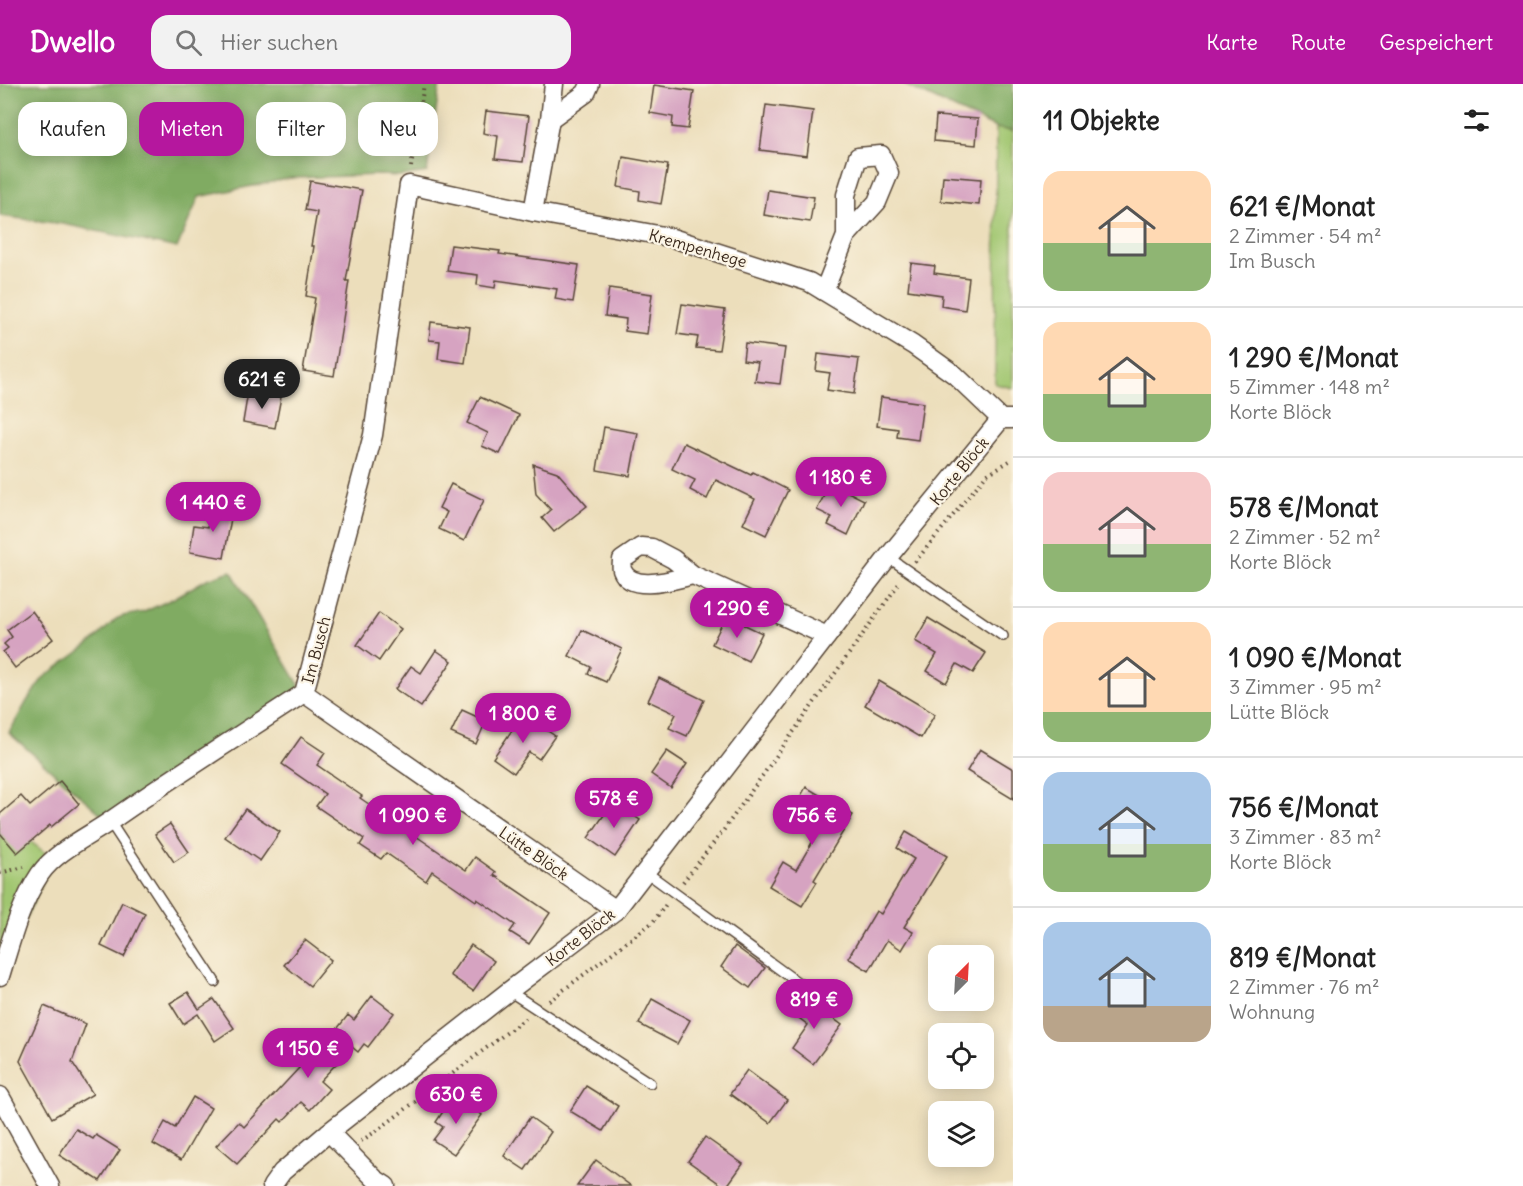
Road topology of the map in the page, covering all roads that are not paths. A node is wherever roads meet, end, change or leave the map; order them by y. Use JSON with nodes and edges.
{"nodes":[{"id":1,"x":554,"y":84,"type":"edge"},
{"id":2,"x":590,"y":84,"type":"edge"},
{"id":3,"x":550,"y":119,"type":"junction"},
{"id":4,"x":409,"y":185,"type":"joint"},
{"id":5,"x":532,"y":212,"type":"junction"},
{"id":6,"x":846,"y":236,"type":"dead end"},
{"id":7,"x":824,"y":291,"type":"junction"},
{"id":8,"x":1007,"y":419,"type":"edge"},
{"id":9,"x":888,"y":556,"type":"junction"},
{"id":10,"x":693,"y":575,"type":"dead end"},
{"id":11,"x":827,"y":636,"type":"junction"},
{"id":12,"x":1004,"y":636,"type":"dead end"},
{"id":13,"x":304,"y":693,"type":"junction"},
{"id":14,"x":110,"y":822,"type":"junction"},
{"id":15,"x":646,"y":872,"type":"junction"},
{"id":16,"x":616,"y":910,"type":"junction"},
{"id":17,"x":0,"y":976,"type":"edge"},
{"id":18,"x":215,"y":982,"type":"dead end"},
{"id":19,"x":804,"y":987,"type":"dead end"},
{"id":20,"x":509,"y":991,"type":"junction"},
{"id":21,"x":650,"y":1083,"type":"dead end"},
{"id":22,"x":0,"y":1096,"type":"edge"},
{"id":23,"x":328,"y":1132,"type":"junction"},
{"id":24,"x":46,"y":1178,"type":"edge"},
{"id":25,"x":272,"y":1186,"type":"edge"},
{"id":26,"x":386,"y":1186,"type":"edge"}],
"edges":[{"from":1,"to":3,"type":"street"},
{"from":2,"to":3,"type":"street"},
{"from":3,"to":5,"type":"street"},
{"from":4,"to":5,"type":"street","name":"Krempenhege"},
{"from":4,"to":13,"type":"street","name":"Im Busch"},
{"from":5,"to":7,"type":"street","name":"Krempenhege"},
{"from":6,"to":7,"type":"street"},
{"from":7,"to":8,"type":"street","name":"Krempenhege"},
{"from":8,"to":9,"type":"street","name":"Korte Blöck"},
{"from":9,"to":11,"type":"street","name":"Korte Blöck"},
{"from":9,"to":12,"type":"lane"},
{"from":10,"to":11,"type":"street"},
{"from":11,"to":15,"type":"street","name":"Korte Blöck"},
{"from":13,"to":14,"type":"street","name":"Im Busch"},
{"from":13,"to":16,"type":"street","name":"Lütte Blöck"},
{"from":14,"to":17,"type":"street","name":"Im Busch"},
{"from":14,"to":18,"type":"lane"},
{"from":15,"to":16,"type":"street","name":"Korte Blöck"},
{"from":15,"to":19,"type":"lane"},
{"from":16,"to":20,"type":"street","name":"Korte Blöck"},
{"from":20,"to":21,"type":"lane"},
{"from":20,"to":23,"type":"street","name":"Korte Blöck"},
{"from":22,"to":24,"type":"street"},
{"from":23,"to":25,"type":"street","name":"Korte Blöck"},
{"from":23,"to":26,"type":"street"}]}
